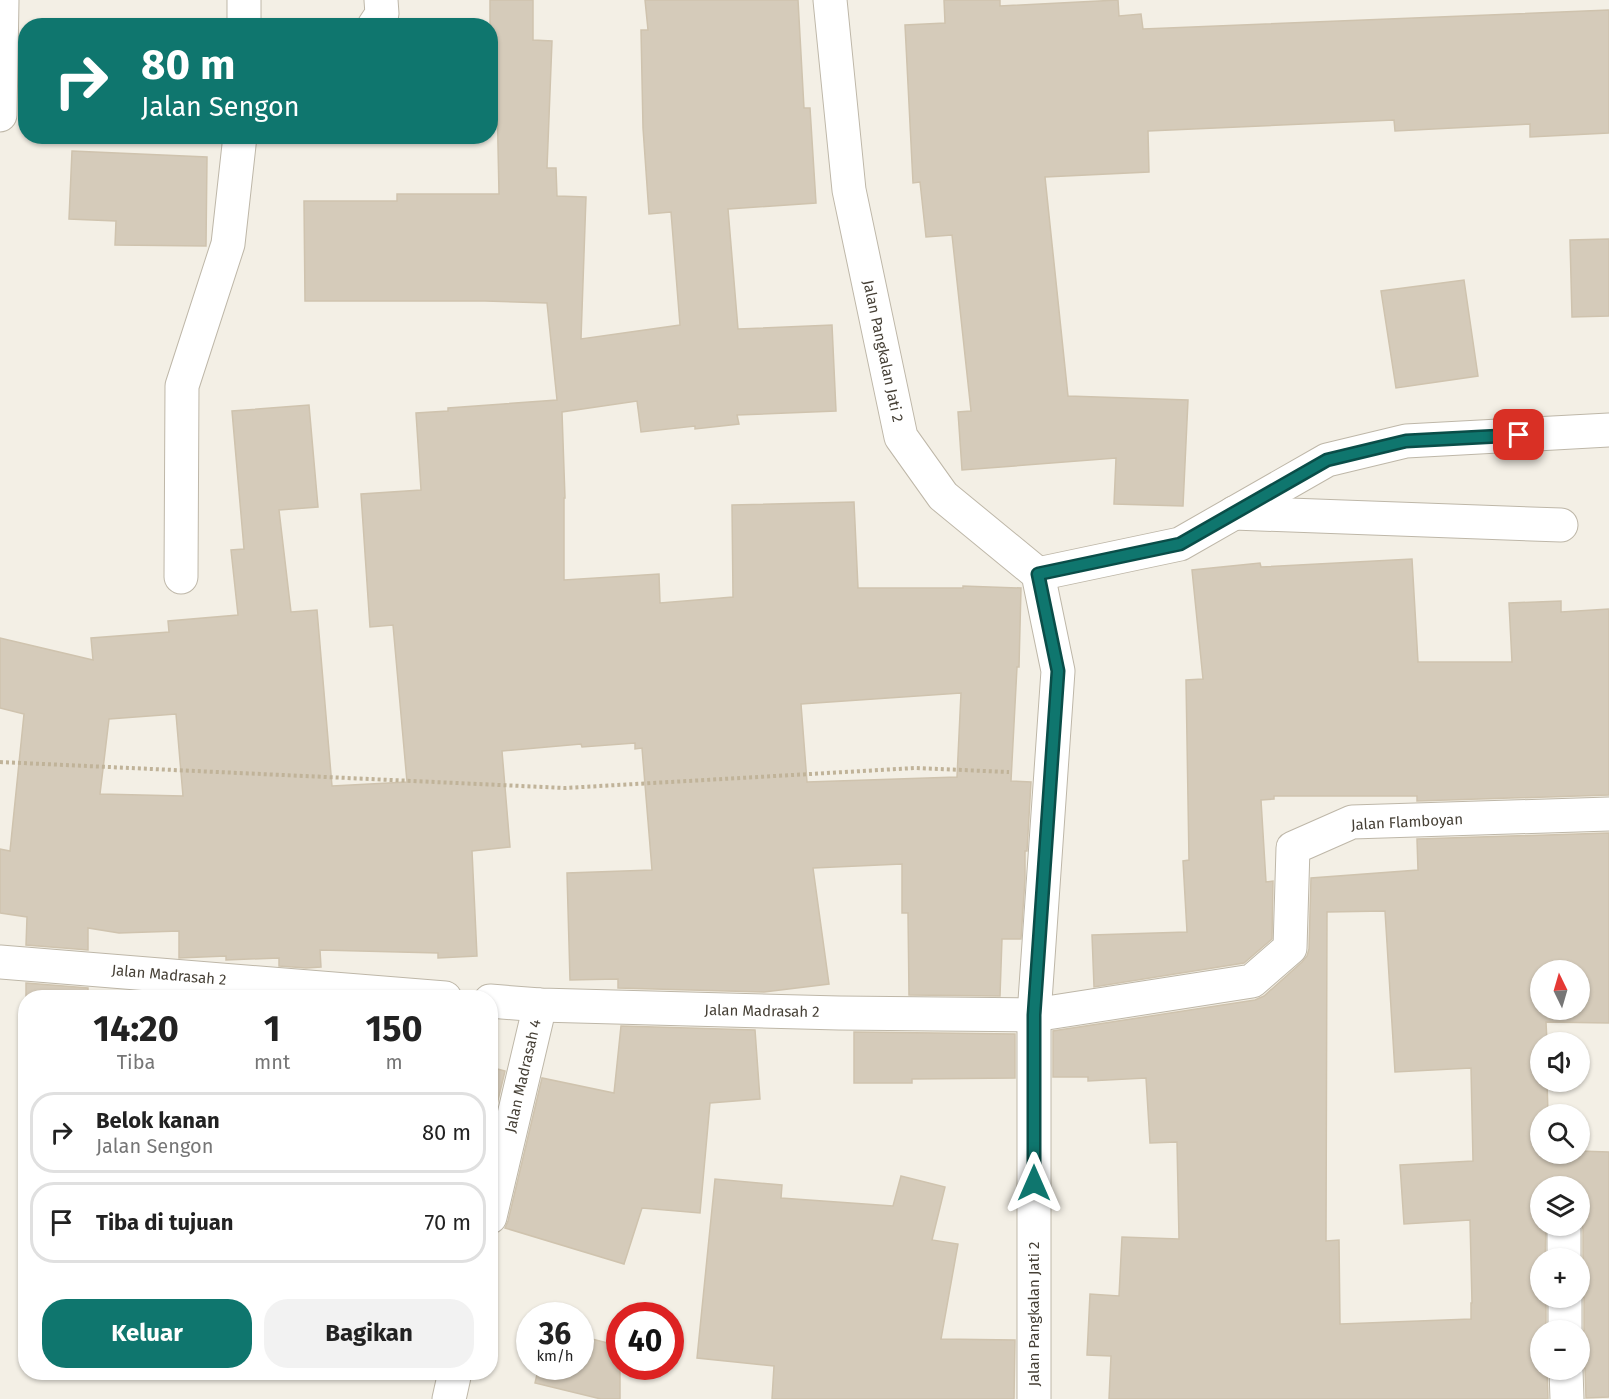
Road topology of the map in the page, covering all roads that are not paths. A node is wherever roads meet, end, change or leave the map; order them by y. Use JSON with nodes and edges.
{"nodes":[{"id":1,"x":2,"y":0,"type":"edge"},
{"id":2,"x":243,"y":0,"type":"edge"},
{"id":3,"x":381,"y":0,"type":"edge"},
{"id":4,"x":830,"y":0,"type":"edge"},
{"id":5,"x":244,"y":18,"type":"edge"},
{"id":6,"x":379,"y":18,"type":"edge"},
{"id":7,"x":0,"y":116,"type":"edge"},
{"id":8,"x":239,"y":144,"type":"edge"},
{"id":9,"x":1609,"y":430,"type":"edge"},
{"id":10,"x":1234,"y":513,"type":"junction"},
{"id":11,"x":1561,"y":525,"type":"dead end"},
{"id":12,"x":1038,"y":574,"type":"junction"},
{"id":13,"x":181,"y":577,"type":"dead end"},
{"id":14,"x":1609,"y":814,"type":"edge"},
{"id":15,"x":0,"y":962,"type":"edge"},
{"id":16,"x":346,"y":990,"type":"edge"},
{"id":17,"x":498,"y":1002,"type":"edge"},
{"id":18,"x":540,"y":1005,"type":"junction"},
{"id":19,"x":1034,"y":1015,"type":"junction"},
{"id":20,"x":498,"y":1183,"type":"edge"},
{"id":21,"x":453,"y":1380,"type":"edge"},
{"id":22,"x":1566,"y":1380,"type":"edge"},
{"id":23,"x":449,"y":1399,"type":"edge"},
{"id":24,"x":1034,"y":1399,"type":"edge"},
{"id":25,"x":1567,"y":1399,"type":"edge"}],
"edges":[{"from":1,"to":7,"type":"street"},
{"from":2,"to":5,"type":"street"},
{"from":3,"to":6,"type":"street"},
{"from":4,"to":12,"type":"street","name":"Jalan Pangkalan Jati 2"},
{"from":8,"to":13,"type":"street"},
{"from":9,"to":10,"type":"street"},
{"from":10,"to":11,"type":"street"},
{"from":10,"to":12,"type":"street"},
{"from":12,"to":19,"type":"street","name":"Jalan Pangkalan Jati 2"},
{"from":14,"to":19,"type":"street","name":"Jalan Flamboyan"},
{"from":15,"to":16,"type":"street","name":"Jalan Madrasah 2"},
{"from":17,"to":18,"type":"street","name":"Jalan Madrasah 2"},
{"from":18,"to":19,"type":"street","name":"Jalan Madrasah 2"},
{"from":18,"to":20,"type":"street","name":"Jalan Madrasah 4"},
{"from":19,"to":24,"type":"street","name":"Jalan Pangkalan Jati 2"},
{"from":21,"to":23,"type":"street"},
{"from":22,"to":25,"type":"street"}]}
